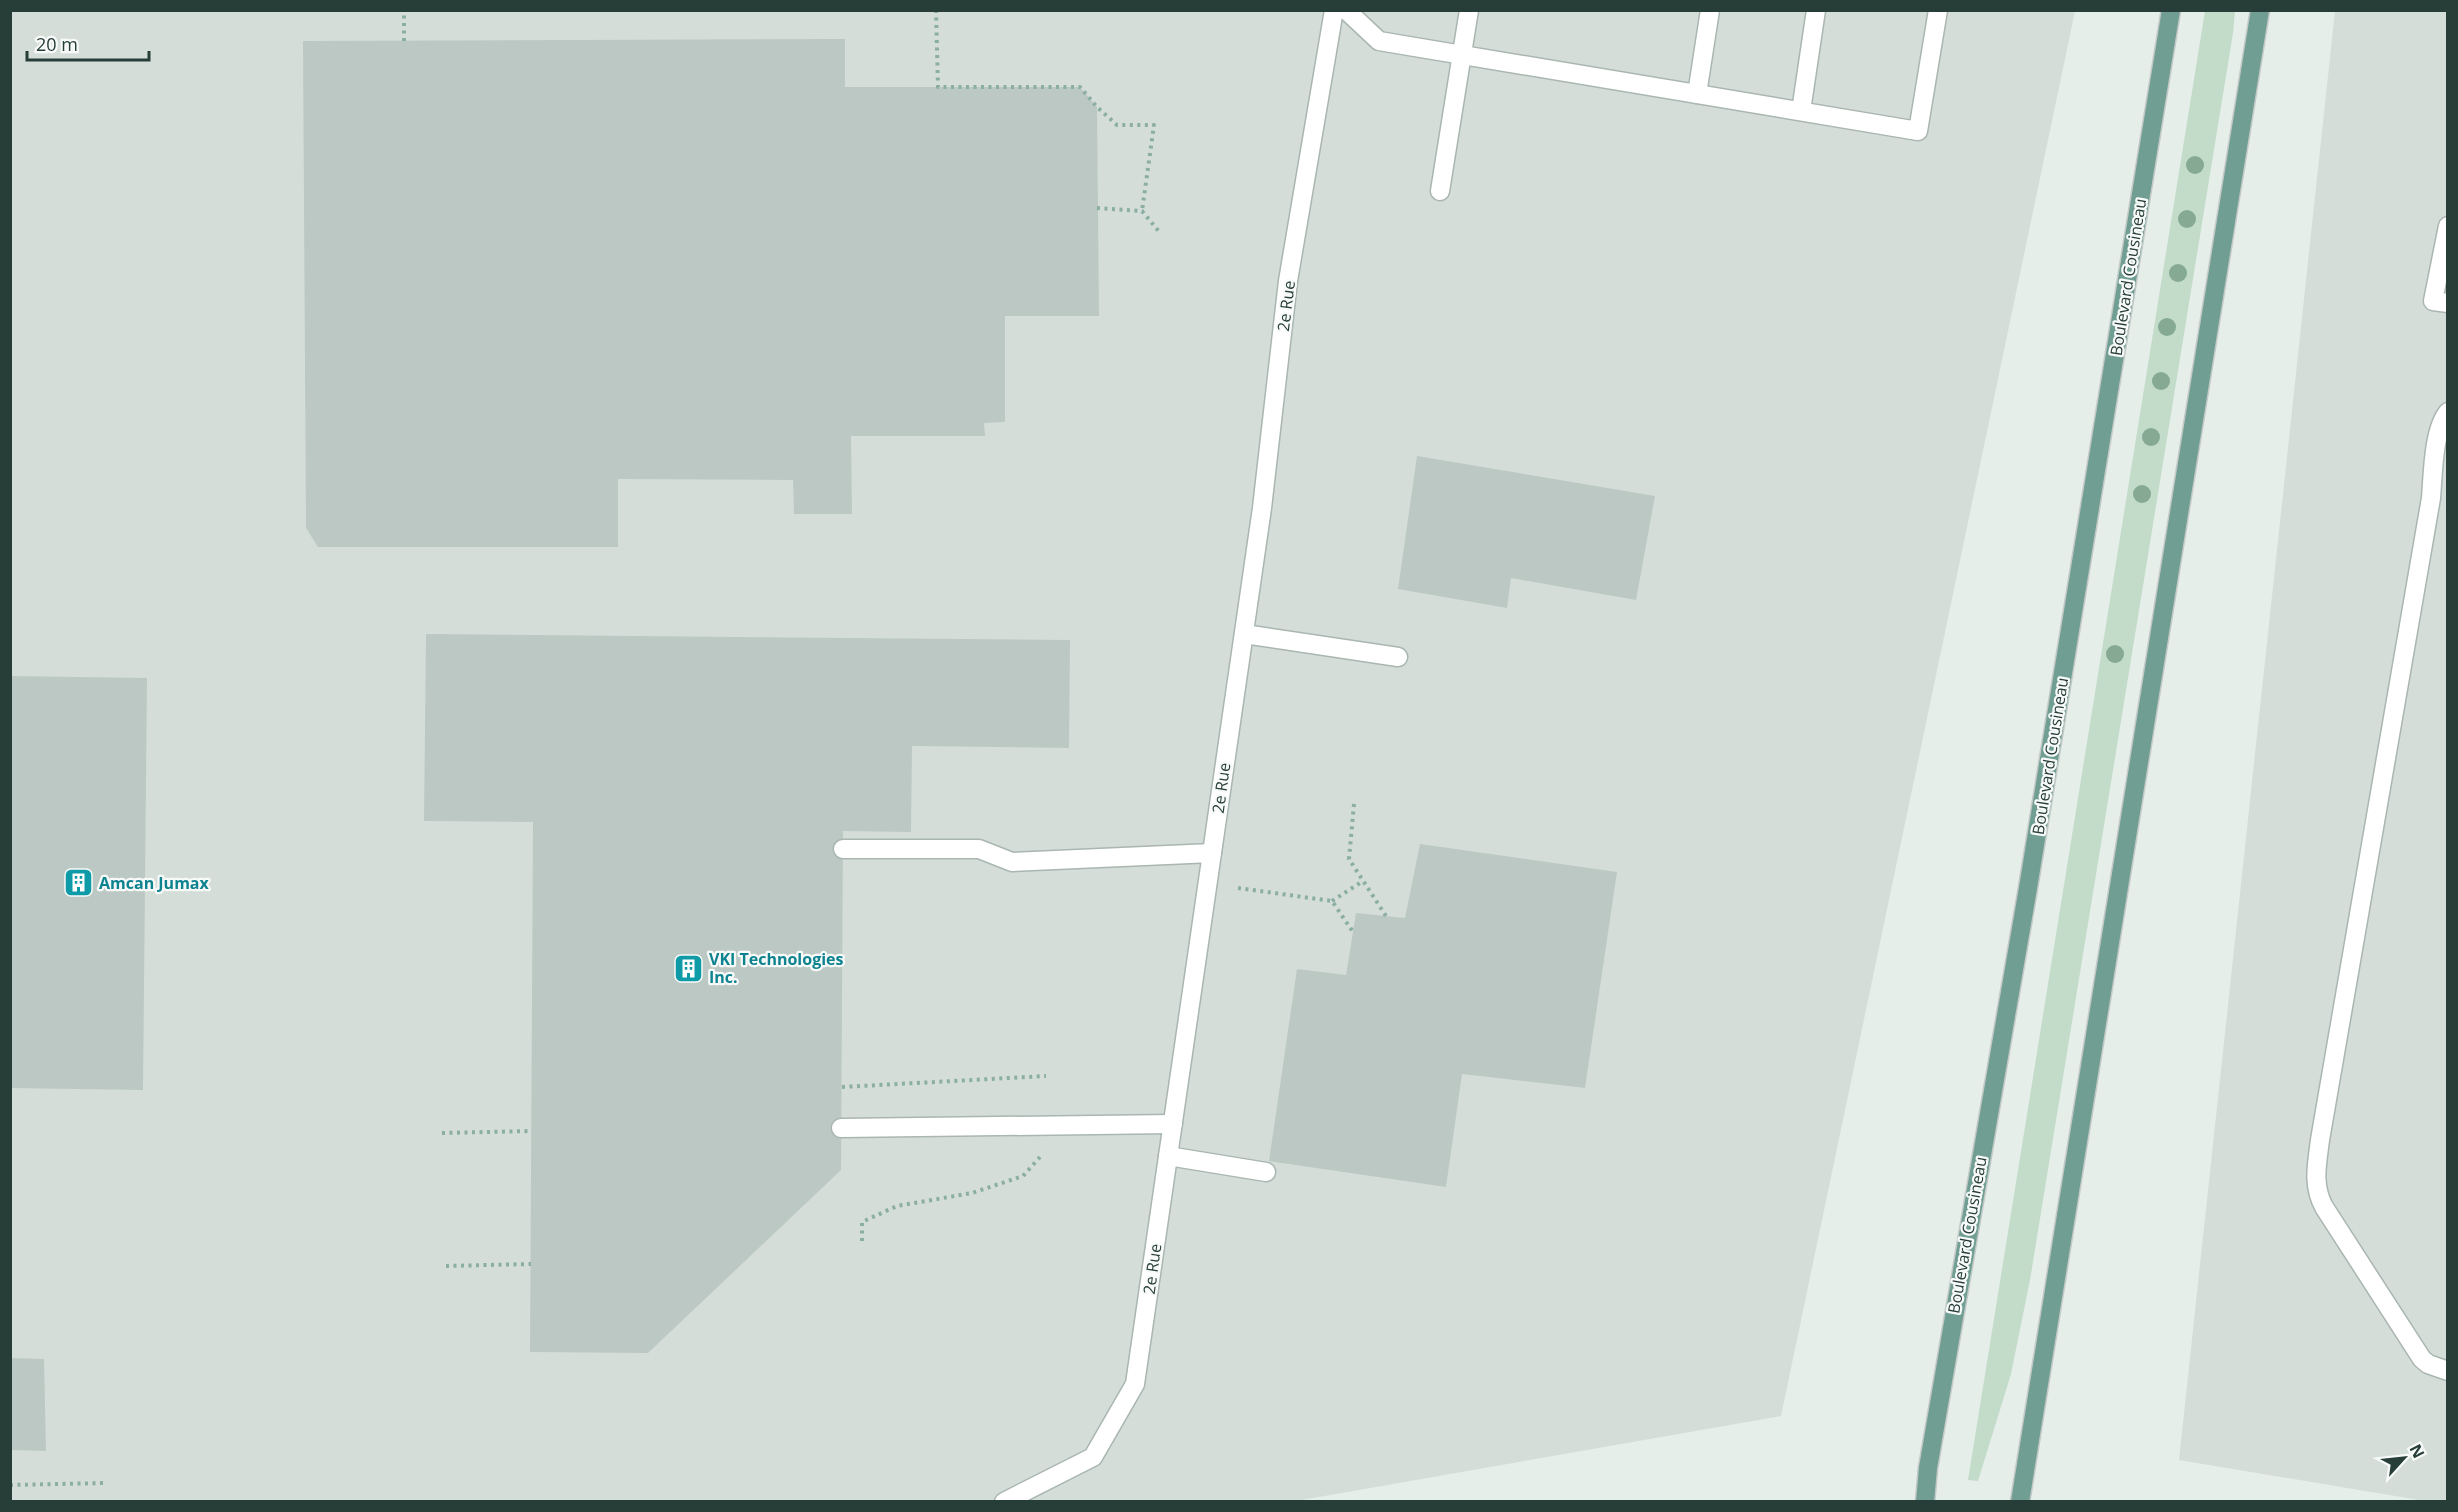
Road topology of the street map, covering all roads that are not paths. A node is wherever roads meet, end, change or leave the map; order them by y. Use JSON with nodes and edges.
{"nodes":[{"id":1,"x":1335,"y":10,"type":"edge"},
{"id":2,"x":1346,"y":10,"type":"edge"},
{"id":3,"x":1469,"y":10,"type":"edge"},
{"id":4,"x":1710,"y":10,"type":"edge"},
{"id":5,"x":1816,"y":10,"type":"edge"},
{"id":6,"x":1938,"y":10,"type":"edge"},
{"id":7,"x":2171,"y":10,"type":"edge"},
{"id":8,"x":2260,"y":10,"type":"edge"},
{"id":9,"x":1461,"y":54,"type":"junction"},
{"id":10,"x":1697,"y":94,"type":"junction"},
{"id":11,"x":1801,"y":111,"type":"junction"},
{"id":12,"x":1440,"y":191,"type":"dead end"},
{"id":13,"x":2448,"y":226,"type":"edge"},
{"id":14,"x":2448,"y":303,"type":"edge"},
{"id":15,"x":2448,"y":412,"type":"edge"},
{"id":16,"x":2439,"y":499,"type":"edge"},
{"id":17,"x":1244,"y":634,"type":"junction"},
{"id":18,"x":1398,"y":657,"type":"dead end"},
{"id":19,"x":843,"y":849,"type":"dead end"},
{"id":20,"x":1212,"y":853,"type":"junction"},
{"id":21,"x":1173,"y":1124,"type":"junction"},
{"id":22,"x":841,"y":1128,"type":"dead end"},
{"id":23,"x":1168,"y":1156,"type":"junction"},
{"id":24,"x":1266,"y":1172,"type":"dead end"},
{"id":25,"x":2448,"y":1371,"type":"edge"},
{"id":26,"x":1005,"y":1502,"type":"edge"},
{"id":27,"x":1925,"y":1502,"type":"edge"},
{"id":28,"x":2020,"y":1502,"type":"edge"}],
"edges":[{"from":1,"to":17,"type":"street","name":"2e Rue"},
{"from":2,"to":9,"type":"street"},
{"from":3,"to":9,"type":"street"},
{"from":4,"to":10,"type":"street"},
{"from":5,"to":11,"type":"street"},
{"from":6,"to":11,"type":"street"},
{"from":7,"to":27,"type":"main road","name":"Boulevard Cousineau"},
{"from":8,"to":28,"type":"main road"},
{"from":9,"to":10,"type":"street"},
{"from":9,"to":12,"type":"street"},
{"from":10,"to":11,"type":"street"},
{"from":13,"to":14,"type":"street"},
{"from":15,"to":16,"type":"street"},
{"from":16,"to":25,"type":"street"},
{"from":17,"to":18,"type":"street"},
{"from":17,"to":20,"type":"street","name":"2e Rue"},
{"from":19,"to":20,"type":"street"},
{"from":20,"to":21,"type":"street","name":"2e Rue"},
{"from":21,"to":22,"type":"street"},
{"from":21,"to":23,"type":"street","name":"2e Rue"},
{"from":23,"to":24,"type":"street"},
{"from":23,"to":26,"type":"street","name":"2e Rue"}]}
